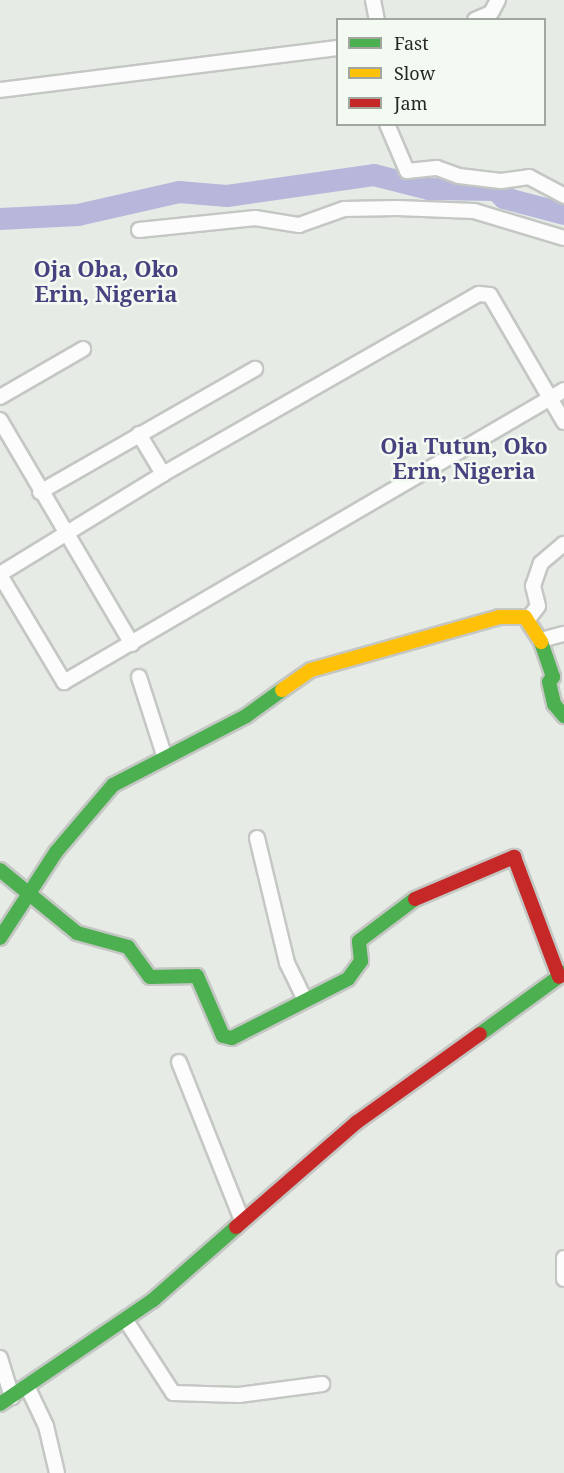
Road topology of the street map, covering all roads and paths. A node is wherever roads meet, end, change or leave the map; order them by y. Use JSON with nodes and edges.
{"nodes":[{"id":1,"x":373,"y":0,"type":"edge"},
{"id":2,"x":498,"y":0,"type":"edge"},
{"id":3,"x":377,"y":18,"type":"edge"},
{"id":4,"x":480,"y":18,"type":"edge"},
{"id":5,"x":336,"y":48,"type":"edge"},
{"id":6,"x":0,"y":90,"type":"edge"},
{"id":7,"x":388,"y":126,"type":"edge"},
{"id":8,"x":564,"y":196,"type":"edge"},
{"id":9,"x":139,"y":230,"type":"dead end"},
{"id":10,"x":564,"y":238,"type":"edge"},
{"id":11,"x":83,"y":349,"type":"dead end"},
{"id":12,"x":255,"y":369,"type":"dead end"},
{"id":13,"x":564,"y":390,"type":"edge"},
{"id":14,"x":0,"y":397,"type":"edge"},
{"id":15,"x":550,"y":398,"type":"junction"},
{"id":16,"x":0,"y":420,"type":"edge"},
{"id":17,"x":564,"y":422,"type":"edge"},
{"id":18,"x":139,"y":434,"type":"junction"},
{"id":19,"x":163,"y":474,"type":"junction"},
{"id":20,"x":40,"y":492,"type":"junction"},
{"id":21,"x":65,"y":535,"type":"junction"},
{"id":22,"x":564,"y":544,"type":"edge"},
{"id":23,"x":0,"y":575,"type":"edge"},
{"id":24,"x":528,"y":619,"type":"junction"},
{"id":25,"x":564,"y":634,"type":"edge"},
{"id":26,"x":541,"y":640,"type":"junction"},
{"id":27,"x":132,"y":644,"type":"junction"},
{"id":28,"x":139,"y":677,"type":"dead end"},
{"id":29,"x":564,"y":716,"type":"edge"},
{"id":30,"x":165,"y":755,"type":"junction"},
{"id":31,"x":257,"y":838,"type":"dead end"},
{"id":32,"x":0,"y":870,"type":"edge"},
{"id":33,"x":28,"y":896,"type":"junction"},
{"id":34,"x":0,"y":938,"type":"edge"},
{"id":35,"x":561,"y":975,"type":"edge"},
{"id":36,"x":304,"y":998,"type":"junction"},
{"id":37,"x":179,"y":1062,"type":"dead end"},
{"id":38,"x":242,"y":1220,"type":"junction"},
{"id":39,"x":564,"y":1258,"type":"edge"},
{"id":40,"x":564,"y":1280,"type":"edge"},
{"id":41,"x":125,"y":1319,"type":"junction"},
{"id":42,"x":0,"y":1358,"type":"edge"},
{"id":43,"x":322,"y":1384,"type":"dead end"},
{"id":44,"x":27,"y":1386,"type":"junction"},
{"id":45,"x":6,"y":1400,"type":"edge"},
{"id":46,"x":57,"y":1473,"type":"edge"}],
"edges":[{"from":1,"to":3,"type":"street"},
{"from":2,"to":4,"type":"street"},
{"from":5,"to":6,"type":"street"},
{"from":7,"to":8,"type":"street"},
{"from":9,"to":10,"type":"street"},
{"from":11,"to":14,"type":"street"},
{"from":12,"to":18,"type":"street"},
{"from":13,"to":15,"type":"street"},
{"from":15,"to":17,"type":"street"},
{"from":15,"to":19,"type":"street"},
{"from":15,"to":27,"type":"street"},
{"from":16,"to":20,"type":"street"},
{"from":18,"to":19,"type":"street"},
{"from":18,"to":20,"type":"street"},
{"from":19,"to":21,"type":"street"},
{"from":20,"to":21,"type":"street"},
{"from":21,"to":23,"type":"street"},
{"from":21,"to":27,"type":"street"},
{"from":22,"to":24,"type":"street"},
{"from":23,"to":27,"type":"street"},
{"from":24,"to":26,"type":"street"},
{"from":24,"to":30,"type":"street"},
{"from":25,"to":26,"type":"street"},
{"from":26,"to":29,"type":"street"},
{"from":28,"to":30,"type":"street"},
{"from":30,"to":33,"type":"street"},
{"from":31,"to":36,"type":"street"},
{"from":32,"to":33,"type":"street"},
{"from":33,"to":34,"type":"street"},
{"from":33,"to":36,"type":"street"},
{"from":35,"to":36,"type":"street"},
{"from":35,"to":38,"type":"street"},
{"from":37,"to":38,"type":"street"},
{"from":38,"to":41,"type":"street"},
{"from":39,"to":40,"type":"street"},
{"from":41,"to":43,"type":"street"},
{"from":41,"to":44,"type":"street"},
{"from":42,"to":45,"type":"street"},
{"from":44,"to":45,"type":"street"},
{"from":44,"to":46,"type":"street"}]}
